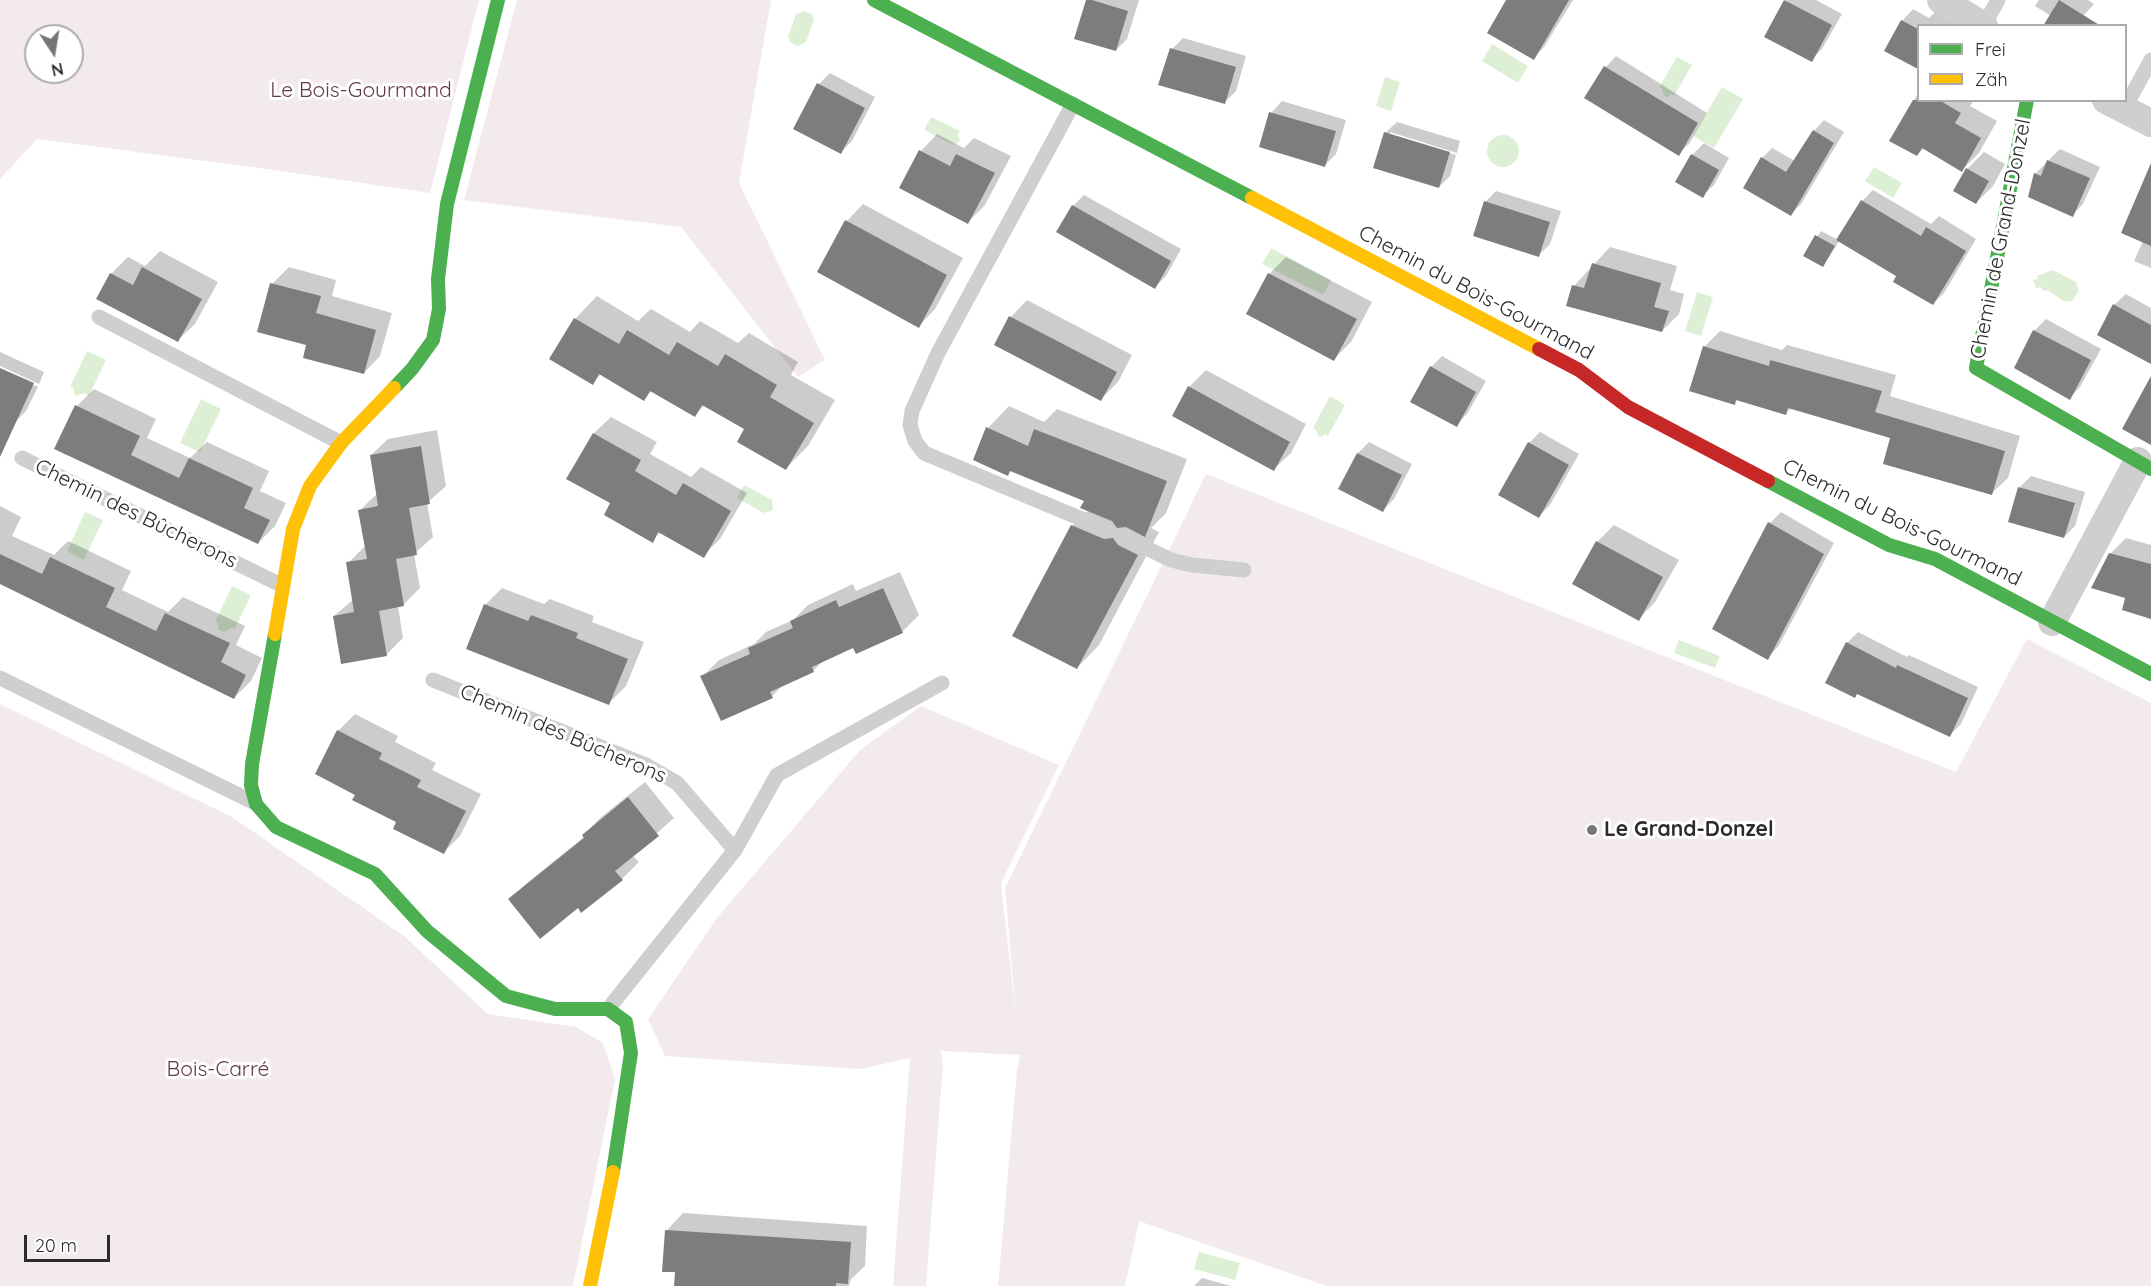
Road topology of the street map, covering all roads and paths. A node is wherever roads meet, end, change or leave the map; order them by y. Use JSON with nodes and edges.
{"nodes":[{"id":1,"x":498,"y":0,"type":"edge"},
{"id":2,"x":874,"y":0,"type":"edge"},
{"id":3,"x":1941,"y":0,"type":"edge"},
{"id":4,"x":1998,"y":0,"type":"edge"},
{"id":5,"x":1982,"y":24,"type":"edge"},
{"id":6,"x":1985,"y":24,"type":"edge"},
{"id":7,"x":2151,"y":60,"type":"edge"},
{"id":8,"x":2127,"y":90,"type":"edge"},
{"id":9,"x":2027,"y":102,"type":"edge"},
{"id":10,"x":1073,"y":104,"type":"junction"},
{"id":11,"x":2115,"y":105,"type":"edge"},
{"id":12,"x":2151,"y":123,"type":"edge"},
{"id":13,"x":99,"y":317,"type":"dead end"},
{"id":14,"x":341,"y":443,"type":"junction"},
{"id":15,"x":22,"y":458,"type":"dead end"},
{"id":16,"x":2145,"y":465,"type":"edge"},
{"id":17,"x":1244,"y":570,"type":"dead end"},
{"id":18,"x":283,"y":586,"type":"junction"},
{"id":19,"x":2052,"y":622,"type":"junction"},
{"id":20,"x":2151,"y":674,"type":"edge"},
{"id":21,"x":0,"y":678,"type":"edge"},
{"id":22,"x":433,"y":680,"type":"dead end"},
{"id":23,"x":942,"y":682,"type":"dead end"},
{"id":24,"x":256,"y":804,"type":"junction"},
{"id":25,"x":735,"y":850,"type":"junction"},
{"id":26,"x":608,"y":1009,"type":"junction"},
{"id":27,"x":590,"y":1286,"type":"edge"}],
"edges":[{"from":1,"to":14,"type":"street"},
{"from":2,"to":10,"type":"street","name":"Chemin du Bois-Gourmand"},
{"from":3,"to":5,"type":"street"},
{"from":4,"to":6,"type":"lane"},
{"from":7,"to":8,"type":"lane"},
{"from":9,"to":16,"type":"street","name":"Chemin de Grand-Donzel"},
{"from":10,"to":17,"type":"lane"},
{"from":10,"to":19,"type":"street","name":"Chemin du Bois-Gourmand"},
{"from":11,"to":12,"type":"street"},
{"from":13,"to":14,"type":"lane"},
{"from":14,"to":18,"type":"street"},
{"from":15,"to":18,"type":"lane","name":"Chemin des Bûcherons"},
{"from":16,"to":19,"type":"street","name":"Chemin de Grand-Donzel"},
{"from":18,"to":24,"type":"street"},
{"from":19,"to":20,"type":"street","name":"Chemin du Bois-Gourmand"},
{"from":21,"to":24,"type":"lane"},
{"from":22,"to":25,"type":"lane","name":"Chemin des Bûcherons"},
{"from":23,"to":25,"type":"lane"},
{"from":24,"to":26,"type":"street"},
{"from":25,"to":26,"type":"lane"},
{"from":26,"to":27,"type":"street"}]}
